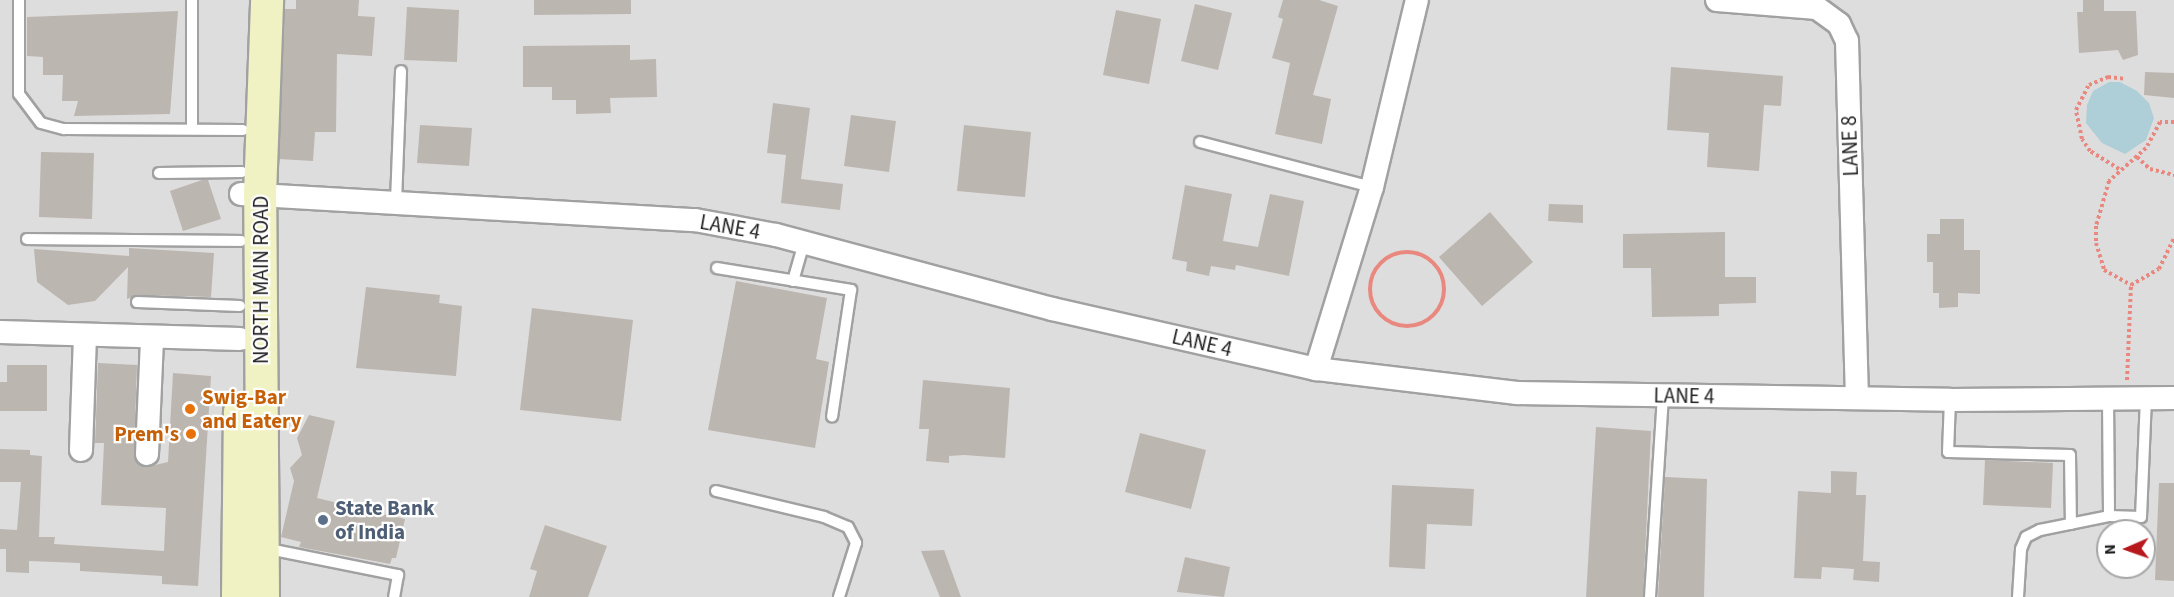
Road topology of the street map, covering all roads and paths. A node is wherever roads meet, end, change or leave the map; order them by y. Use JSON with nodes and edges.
{"nodes":[{"id":1,"x":19,"y":0,"type":"edge"},
{"id":2,"x":192,"y":0,"type":"edge"},
{"id":3,"x":247,"y":0,"type":"edge"},
{"id":4,"x":267,"y":0,"type":"edge"},
{"id":5,"x":1417,"y":0,"type":"edge"},
{"id":6,"x":1717,"y":0,"type":"edge"},
{"id":7,"x":1817,"y":4,"type":"edge"},
{"id":8,"x":401,"y":71,"type":"dead end"},
{"id":9,"x":2126,"y":79,"type":"dead end"},
{"id":10,"x":2174,"y":122,"type":"edge"},
{"id":11,"x":192,"y":129,"type":"junction"},
{"id":12,"x":243,"y":129,"type":"junction"},
{"id":13,"x":1200,"y":142,"type":"dead end"},
{"id":14,"x":2137,"y":157,"type":"junction"},
{"id":15,"x":2119,"y":169,"type":"junction"},
{"id":16,"x":159,"y":173,"type":"dead end"},
{"id":17,"x":2174,"y":175,"type":"edge"},
{"id":18,"x":248,"y":187,"type":"junction"},
{"id":19,"x":1372,"y":187,"type":"junction"},
{"id":20,"x":396,"y":202,"type":"junction"},
{"id":21,"x":2174,"y":238,"type":"edge"},
{"id":22,"x":27,"y":239,"type":"dead end"},
{"id":23,"x":241,"y":242,"type":"junction"},
{"id":24,"x":804,"y":243,"type":"junction"},
{"id":25,"x":717,"y":268,"type":"dead end"},
{"id":26,"x":1374,"y":270,"type":"joint"},
{"id":27,"x":793,"y":281,"type":"junction"},
{"id":28,"x":2131,"y":285,"type":"junction"},
{"id":29,"x":137,"y":302,"type":"dead end"},
{"id":30,"x":240,"y":306,"type":"junction"},
{"id":31,"x":0,"y":332,"type":"edge"},
{"id":32,"x":85,"y":335,"type":"junction"},
{"id":33,"x":156,"y":339,"type":"junction"},
{"id":34,"x":240,"y":339,"type":"junction"},
{"id":35,"x":1316,"y":369,"type":"junction"},
{"id":36,"x":1664,"y":395,"type":"junction"},
{"id":37,"x":1857,"y":398,"type":"junction"},
{"id":38,"x":2127,"y":398,"type":"junction"},
{"id":39,"x":2174,"y":398,"type":"edge"},
{"id":40,"x":1950,"y":400,"type":"junction"},
{"id":41,"x":832,"y":417,"type":"dead end"},
{"id":42,"x":81,"y":450,"type":"dead end"},
{"id":43,"x":151,"y":454,"type":"dead end"},
{"id":44,"x":716,"y":490,"type":"dead end"},
{"id":45,"x":2109,"y":516,"type":"junction"},
{"id":46,"x":2071,"y":524,"type":"junction"},
{"id":47,"x":262,"y":547,"type":"junction"},
{"id":48,"x":238,"y":597,"type":"edge"},
{"id":49,"x":263,"y":597,"type":"edge"},
{"id":50,"x":394,"y":597,"type":"edge"},
{"id":51,"x":839,"y":597,"type":"edge"},
{"id":52,"x":1650,"y":597,"type":"edge"},
{"id":53,"x":2018,"y":597,"type":"edge"}],
"edges":[{"from":1,"to":11,"type":"lane"},
{"from":2,"to":11,"type":"lane"},
{"from":3,"to":12,"type":"main road","name":"NORTH MAIN ROAD"},
{"from":4,"to":18,"type":"main road","name":"NORTH MAIN ROAD"},
{"from":5,"to":19,"type":"street"},
{"from":6,"to":7,"type":"street","name":"LANE 8"},
{"from":7,"to":37,"type":"street","name":"LANE 8"},
{"from":8,"to":20,"type":"lane"},
{"from":9,"to":15,"type":"path"},
{"from":10,"to":14,"type":"path"},
{"from":11,"to":12,"type":"lane"},
{"from":12,"to":18,"type":"main road","name":"NORTH MAIN ROAD"},
{"from":13,"to":19,"type":"lane"},
{"from":14,"to":15,"type":"path"},
{"from":14,"to":17,"type":"path"},
{"from":15,"to":28,"type":"path"},
{"from":16,"to":18,"type":"lane"},
{"from":18,"to":20,"type":"street","name":"LANE 4"},
{"from":18,"to":23,"type":"main road","name":"NORTH MAIN ROAD"},
{"from":18,"to":47,"type":"main road","name":"NORTH MAIN ROAD"},
{"from":19,"to":35,"type":"street"},
{"from":20,"to":24,"type":"street","name":"LANE 4"},
{"from":21,"to":28,"type":"path"},
{"from":22,"to":23,"type":"lane"},
{"from":23,"to":30,"type":"main road","name":"NORTH MAIN ROAD"},
{"from":24,"to":27,"type":"lane"},
{"from":24,"to":35,"type":"street","name":"LANE 4"},
{"from":25,"to":27,"type":"lane"},
{"from":26,"to":26,"type":"path"},
{"from":27,"to":41,"type":"lane"},
{"from":28,"to":38,"type":"path"},
{"from":29,"to":30,"type":"lane"},
{"from":30,"to":34,"type":"main road","name":"NORTH MAIN ROAD"},
{"from":31,"to":32,"type":"street"},
{"from":32,"to":33,"type":"street"},
{"from":32,"to":42,"type":"street"},
{"from":33,"to":34,"type":"street"},
{"from":33,"to":43,"type":"street"},
{"from":34,"to":48,"type":"main road","name":"NORTH MAIN ROAD"},
{"from":35,"to":36,"type":"street","name":"LANE 4"},
{"from":36,"to":37,"type":"street","name":"LANE 4"},
{"from":36,"to":52,"type":"lane"},
{"from":37,"to":40,"type":"street","name":"LANE 4"},
{"from":38,"to":39,"type":"street","name":"LANE 4"},
{"from":38,"to":40,"type":"street","name":"LANE 4"},
{"from":38,"to":45,"type":"lane"},
{"from":38,"to":45,"type":"lane"},
{"from":40,"to":46,"type":"lane"},
{"from":44,"to":51,"type":"lane"},
{"from":45,"to":46,"type":"lane"},
{"from":46,"to":53,"type":"lane"},
{"from":47,"to":49,"type":"main road","name":"NORTH MAIN ROAD"},
{"from":47,"to":50,"type":"lane"}]}
